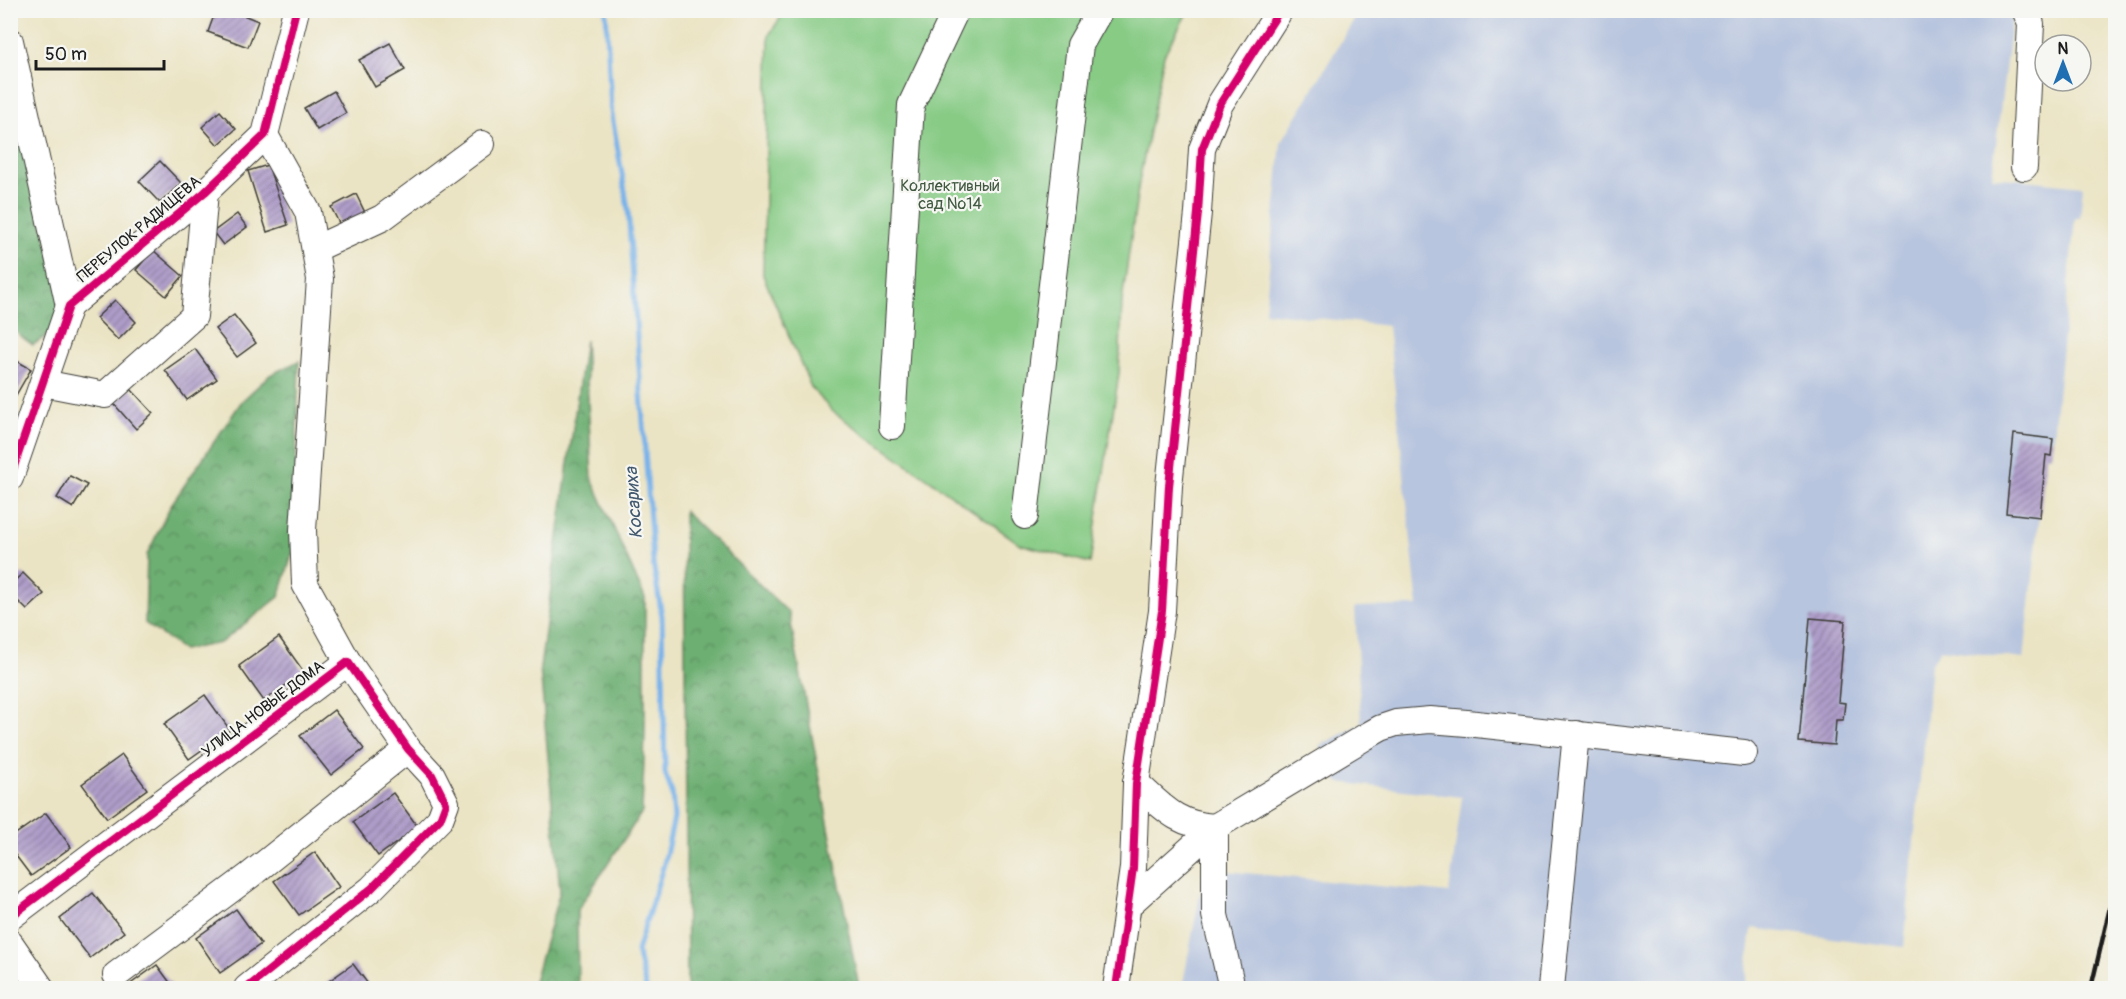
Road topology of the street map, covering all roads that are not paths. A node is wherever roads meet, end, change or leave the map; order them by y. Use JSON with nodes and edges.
{"nodes":[{"id":1,"x":296,"y":10,"type":"edge"},
{"id":2,"x":956,"y":10,"type":"edge"},
{"id":3,"x":1100,"y":10,"type":"edge"},
{"id":4,"x":1280,"y":10,"type":"edge"},
{"id":5,"x":2025,"y":10,"type":"edge"},
{"id":6,"x":10,"y":41,"type":"edge"},
{"id":7,"x":265,"y":135,"type":"junction"},
{"id":8,"x":483,"y":144,"type":"dead end"},
{"id":9,"x":2024,"y":167,"type":"dead end"},
{"id":10,"x":205,"y":192,"type":"junction"},
{"id":11,"x":315,"y":249,"type":"junction"},
{"id":12,"x":69,"y":306,"type":"junction"},
{"id":13,"x":43,"y":383,"type":"junction"},
{"id":14,"x":892,"y":426,"type":"dead end"},
{"id":15,"x":10,"y":478,"type":"edge"},
{"id":16,"x":1025,"y":516,"type":"dead end"},
{"id":17,"x":348,"y":662,"type":"junction"},
{"id":18,"x":1576,"y":734,"type":"junction"},
{"id":19,"x":408,"y":749,"type":"junction"},
{"id":20,"x":1744,"y":753,"type":"dead end"},
{"id":21,"x":1136,"y":783,"type":"junction"},
{"id":22,"x":1215,"y":827,"type":"junction"},
{"id":23,"x":1128,"y":905,"type":"junction"},
{"id":24,"x":10,"y":917,"type":"edge"},
{"id":25,"x":10,"y":943,"type":"edge"},
{"id":26,"x":116,"y":975,"type":"dead end"},
{"id":27,"x":41,"y":988,"type":"edge"},
{"id":28,"x":247,"y":988,"type":"edge"},
{"id":29,"x":1116,"y":988,"type":"edge"},
{"id":30,"x":1232,"y":988,"type":"edge"},
{"id":31,"x":1551,"y":988,"type":"edge"}],
"edges":[{"from":1,"to":7,"type":"street"},
{"from":2,"to":14,"type":"street"},
{"from":3,"to":16,"type":"street"},
{"from":4,"to":21,"type":"street"},
{"from":5,"to":9,"type":"street"},
{"from":6,"to":12,"type":"street"},
{"from":7,"to":10,"type":"street","name":"ПЕРЕУЛОК РАДИЩЕВА"},
{"from":7,"to":11,"type":"street"},
{"from":8,"to":11,"type":"street"},
{"from":10,"to":12,"type":"street","name":"ПЕРЕУЛОК РАДИЩЕВА"},
{"from":10,"to":13,"type":"street"},
{"from":11,"to":17,"type":"street"},
{"from":12,"to":13,"type":"street"},
{"from":13,"to":15,"type":"street"},
{"from":17,"to":19,"type":"street","name":"УЛИЦА НОВЫЕ ДОМА"},
{"from":17,"to":24,"type":"street","name":"УЛИЦА НОВЫЕ ДОМА"},
{"from":18,"to":20,"type":"street"},
{"from":18,"to":22,"type":"street"},
{"from":18,"to":31,"type":"street"},
{"from":19,"to":26,"type":"street"},
{"from":19,"to":28,"type":"street","name":"УЛИЦА НОВЫЕ ДОМА"},
{"from":21,"to":22,"type":"street"},
{"from":21,"to":23,"type":"street"},
{"from":22,"to":23,"type":"street"},
{"from":22,"to":30,"type":"street"},
{"from":23,"to":29,"type":"street"},
{"from":25,"to":27,"type":"street"}]}
